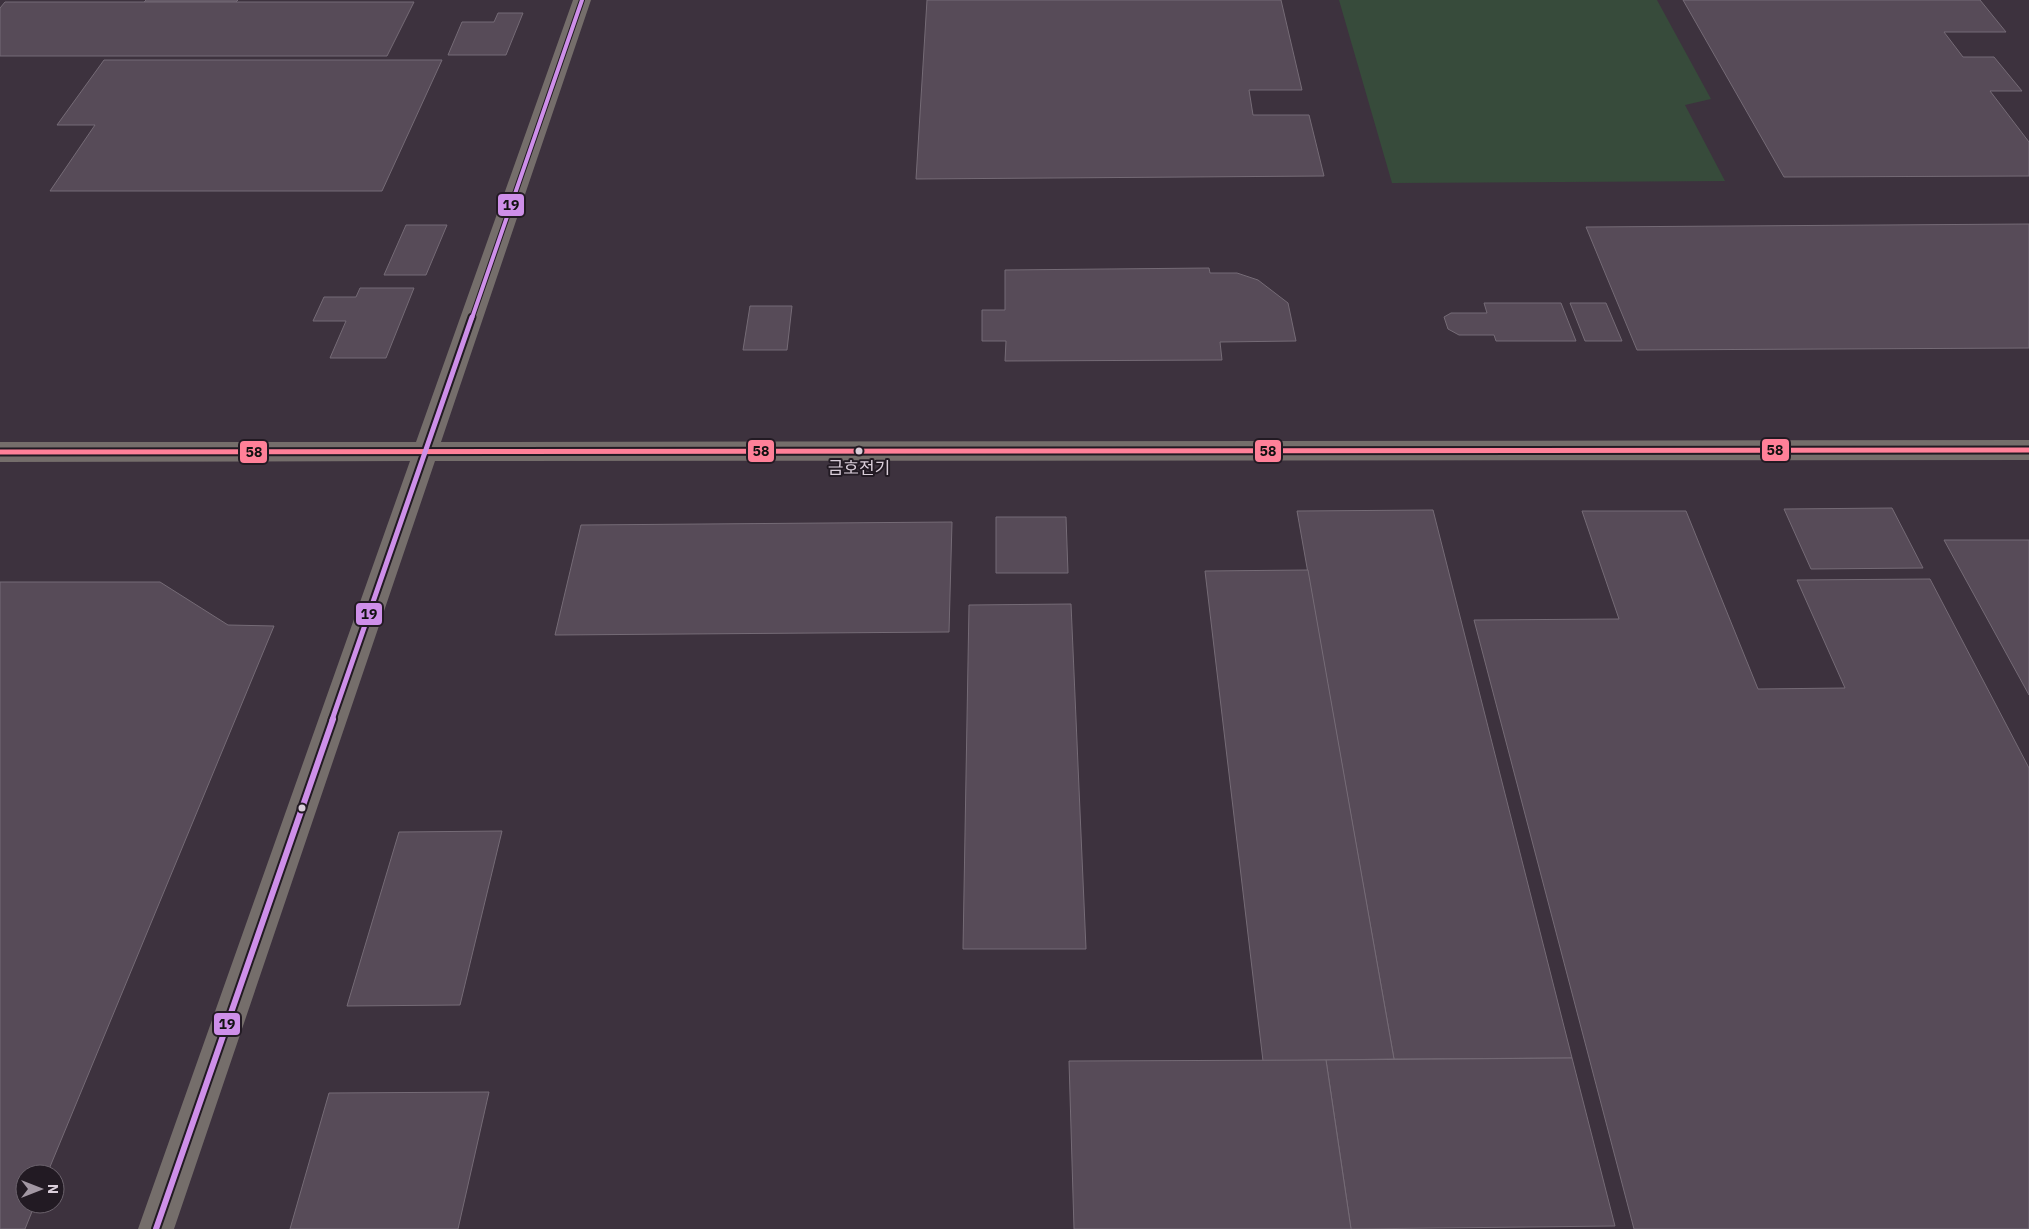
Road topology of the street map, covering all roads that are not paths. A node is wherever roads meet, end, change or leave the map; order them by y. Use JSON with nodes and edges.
{"nodes":[{"id":1,"x":582,"y":0,"type":"edge"},
{"id":2,"x":2029,"y":450,"type":"edge"},
{"id":3,"x":0,"y":452,"type":"edge"},
{"id":4,"x":425,"y":452,"type":"junction"},
{"id":5,"x":156,"y":1229,"type":"edge"}],
"edges":[{"from":1,"to":4,"type":"street"},
{"from":2,"to":4,"type":"street"},
{"from":3,"to":4,"type":"street"},
{"from":4,"to":5,"type":"street"}]}
